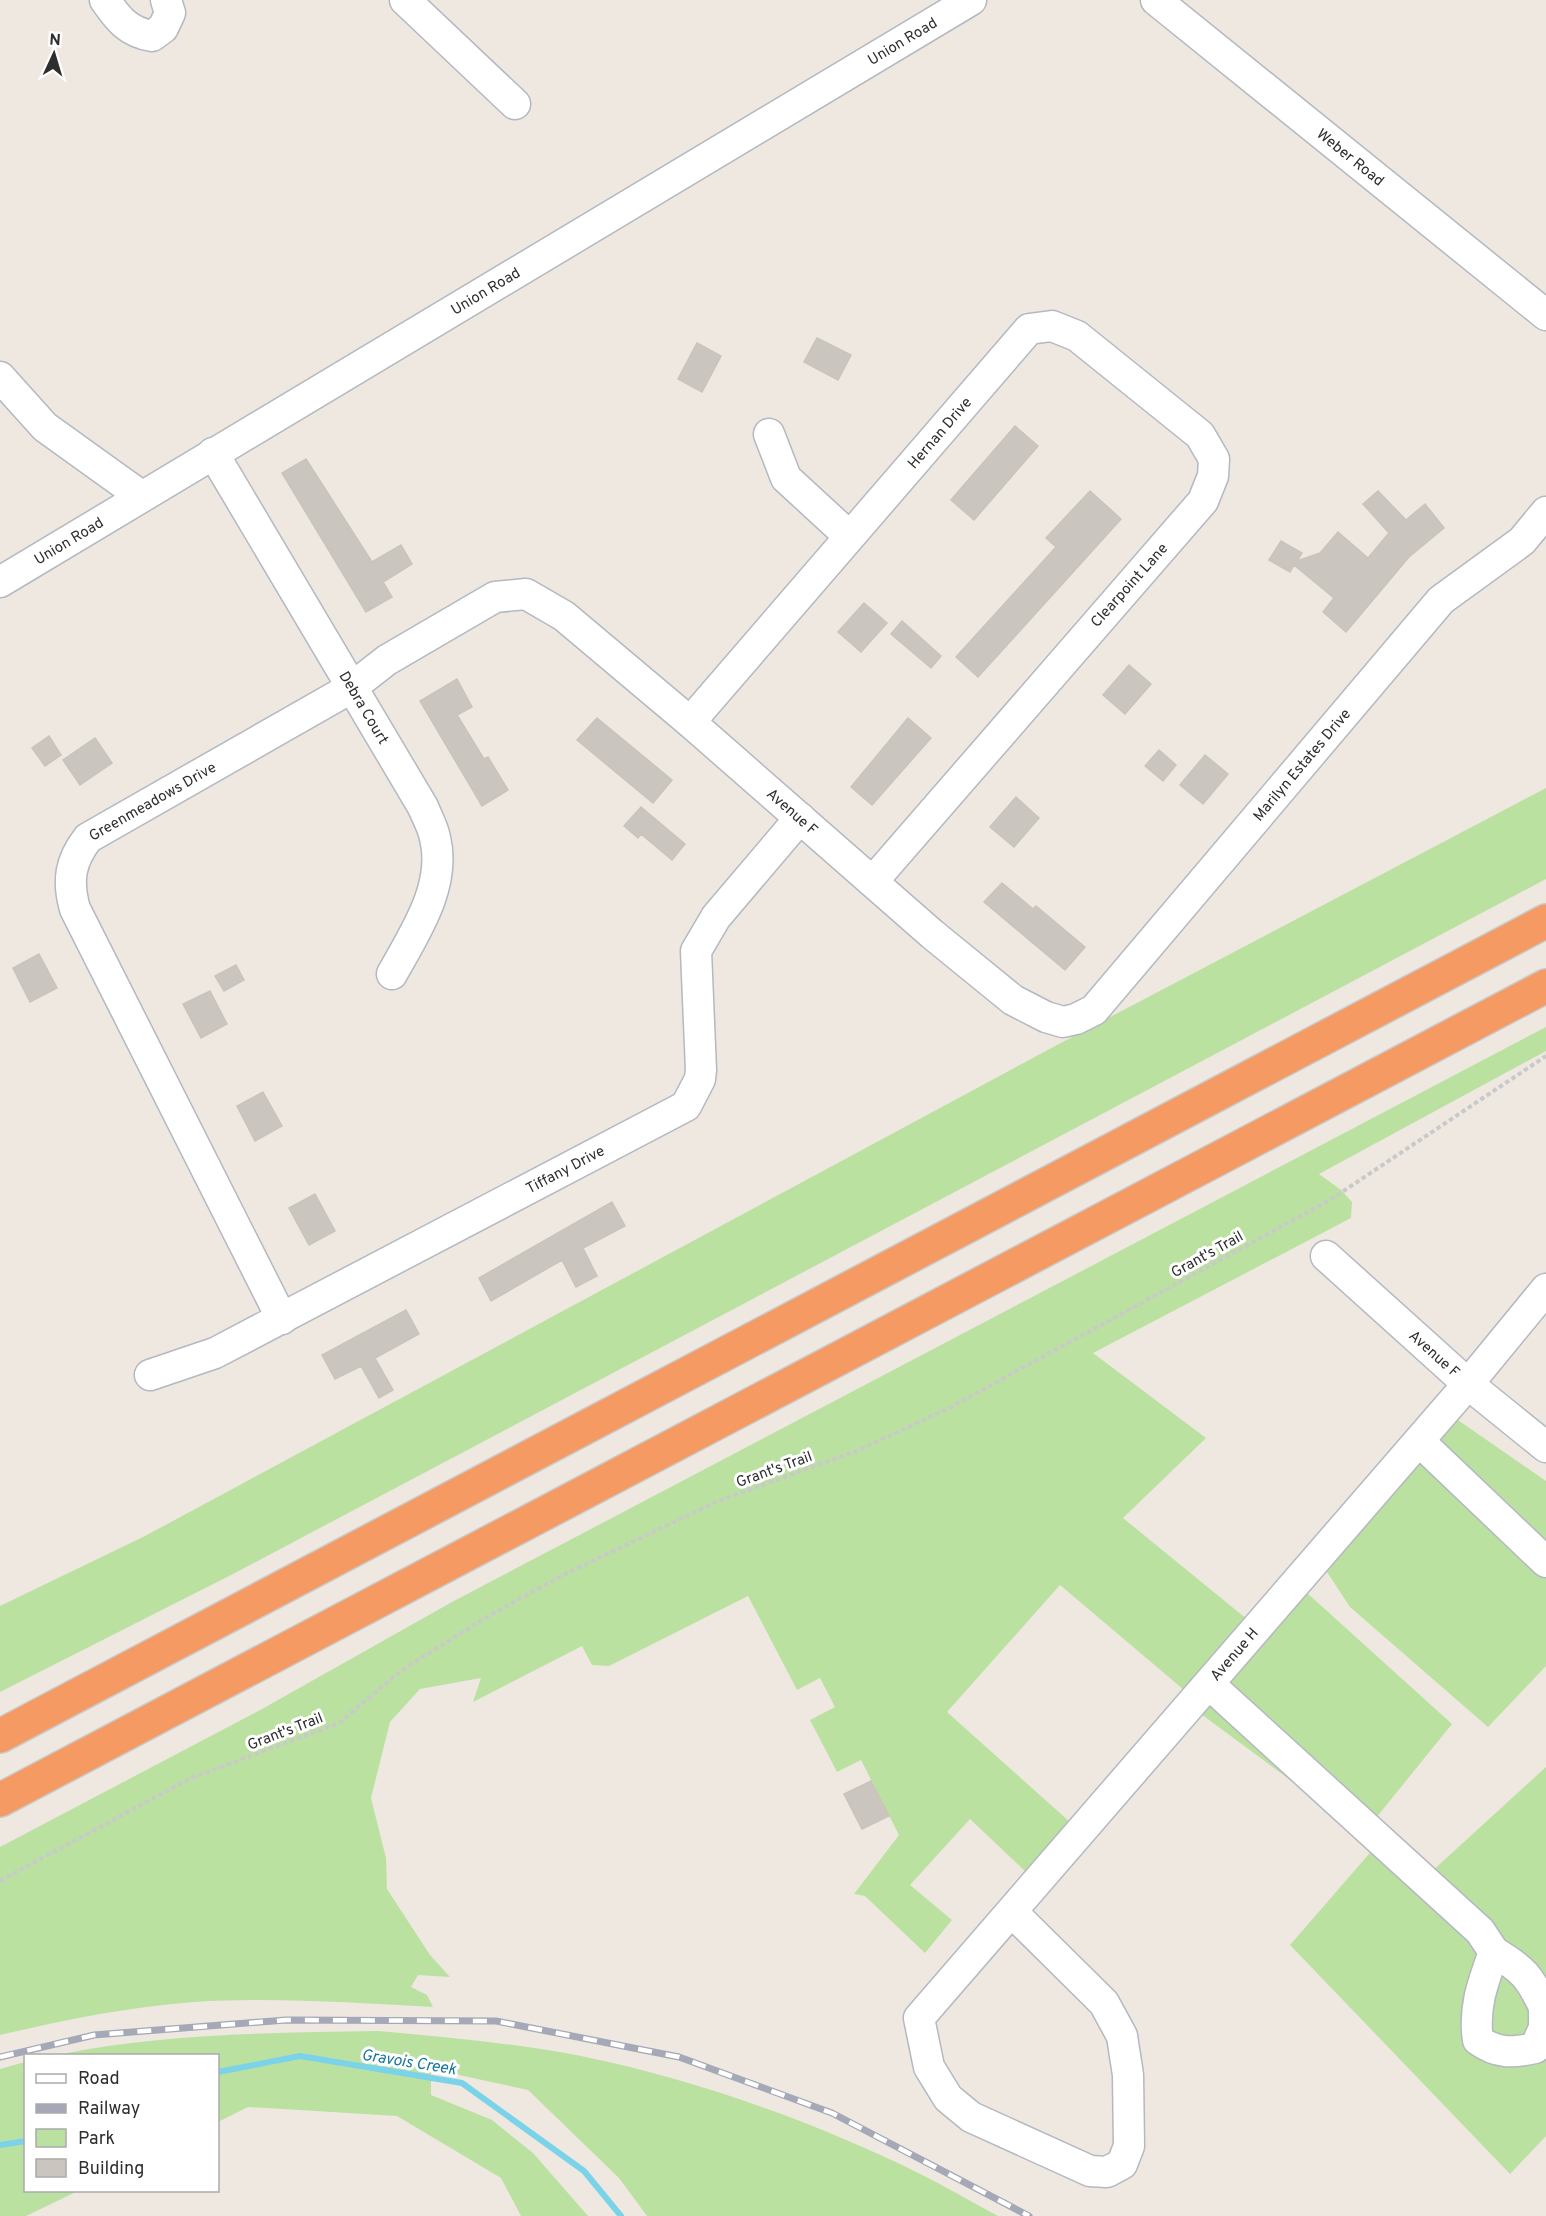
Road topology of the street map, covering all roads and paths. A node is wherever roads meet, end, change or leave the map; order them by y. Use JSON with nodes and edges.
{"nodes":[{"id":1,"x":105,"y":0,"type":"edge"},
{"id":2,"x":166,"y":0,"type":"edge"},
{"id":3,"x":406,"y":0,"type":"edge"},
{"id":4,"x":971,"y":0,"type":"edge"},
{"id":5,"x":1156,"y":0,"type":"edge"},
{"id":6,"x":515,"y":104,"type":"dead end"},
{"id":7,"x":1546,"y":315,"type":"edge"},
{"id":8,"x":1029,"y":329,"type":"joint"},
{"id":9,"x":0,"y":377,"type":"edge"},
{"id":10,"x":769,"y":434,"type":"dead end"},
{"id":11,"x":213,"y":453,"type":"junction"},
{"id":12,"x":141,"y":496,"type":"junction"},
{"id":13,"x":1546,"y":512,"type":"edge"},
{"id":14,"x":849,"y":536,"type":"junction"},
{"id":15,"x":0,"y":582,"type":"edge"},
{"id":16,"x":526,"y":594,"type":"joint"},
{"id":17,"x":351,"y":688,"type":"junction"},
{"id":18,"x":690,"y":722,"type":"junction"},
{"id":19,"x":800,"y":818,"type":"junction"},
{"id":20,"x":873,"y":881,"type":"junction"},
{"id":21,"x":1546,"y":921,"type":"edge"},
{"id":22,"x":392,"y":974,"type":"dead end"},
{"id":23,"x":1546,"y":986,"type":"edge"},
{"id":24,"x":1063,"y":1022,"type":"joint"},
{"id":25,"x":1546,"y":1056,"type":"edge"},
{"id":26,"x":1326,"y":1256,"type":"dead end"},
{"id":27,"x":1546,"y":1289,"type":"edge"},
{"id":28,"x":282,"y":1319,"type":"junction"},
{"id":29,"x":150,"y":1375,"type":"dead end"},
{"id":30,"x":1468,"y":1384,"type":"junction"},
{"id":31,"x":1419,"y":1441,"type":"junction"},
{"id":32,"x":1546,"y":1447,"type":"edge"},
{"id":33,"x":1546,"y":1562,"type":"edge"},
{"id":34,"x":1209,"y":1684,"type":"junction"},
{"id":35,"x":0,"y":1736,"type":"edge"},
{"id":36,"x":0,"y":1800,"type":"edge"},
{"id":37,"x":0,"y":1881,"type":"edge"},
{"id":38,"x":1012,"y":1912,"type":"junction"},
{"id":39,"x":1494,"y":1952,"type":"junction"},
{"id":40,"x":1545,"y":2008,"type":"edge"}],
"edges":[{"from":1,"to":2,"type":"street"},
{"from":3,"to":6,"type":"street"},
{"from":4,"to":11,"type":"street","name":"Union Road"},
{"from":5,"to":7,"type":"street","name":"Weber Road"},
{"from":8,"to":14,"type":"street","name":"Hernan Drive"},
{"from":8,"to":20,"type":"street","name":"Clearpoint Lane"},
{"from":9,"to":12,"type":"street"},
{"from":10,"to":14,"type":"street"},
{"from":11,"to":12,"type":"street","name":"Union Road"},
{"from":11,"to":17,"type":"street","name":"Debra Court"},
{"from":12,"to":15,"type":"street","name":"Union Road"},
{"from":13,"to":24,"type":"street","name":"Marilyn Estates Drive"},
{"from":14,"to":18,"type":"street","name":"Hernan Drive"},
{"from":16,"to":17,"type":"street","name":"Greenmeadows Drive"},
{"from":16,"to":18,"type":"street","name":"Avenue F"},
{"from":17,"to":22,"type":"street","name":"Debra Court"},
{"from":17,"to":28,"type":"street","name":"Greenmeadows Drive"},
{"from":18,"to":19,"type":"street","name":"Avenue F"},
{"from":19,"to":20,"type":"street","name":"Avenue F"},
{"from":19,"to":28,"type":"street","name":"Tiffany Drive"},
{"from":20,"to":24,"type":"street","name":"Avenue F"},
{"from":21,"to":35,"type":"highway"},
{"from":23,"to":36,"type":"highway"},
{"from":25,"to":37,"type":"path","name":"Grant's Trail"},
{"from":26,"to":30,"type":"street","name":"Avenue F"},
{"from":27,"to":30,"type":"street","name":"Avenue H"},
{"from":28,"to":29,"type":"street","name":"Tiffany Drive"},
{"from":30,"to":31,"type":"street","name":"Avenue H"},
{"from":30,"to":32,"type":"street","name":"Avenue F"},
{"from":31,"to":33,"type":"street"},
{"from":31,"to":34,"type":"street","name":"Avenue H"},
{"from":34,"to":38,"type":"street","name":"Avenue H"},
{"from":34,"to":39,"type":"street"},
{"from":38,"to":38,"type":"street","name":"Avenue H"},
{"from":39,"to":40,"type":"street"},
{"from":39,"to":40,"type":"street"}]}
